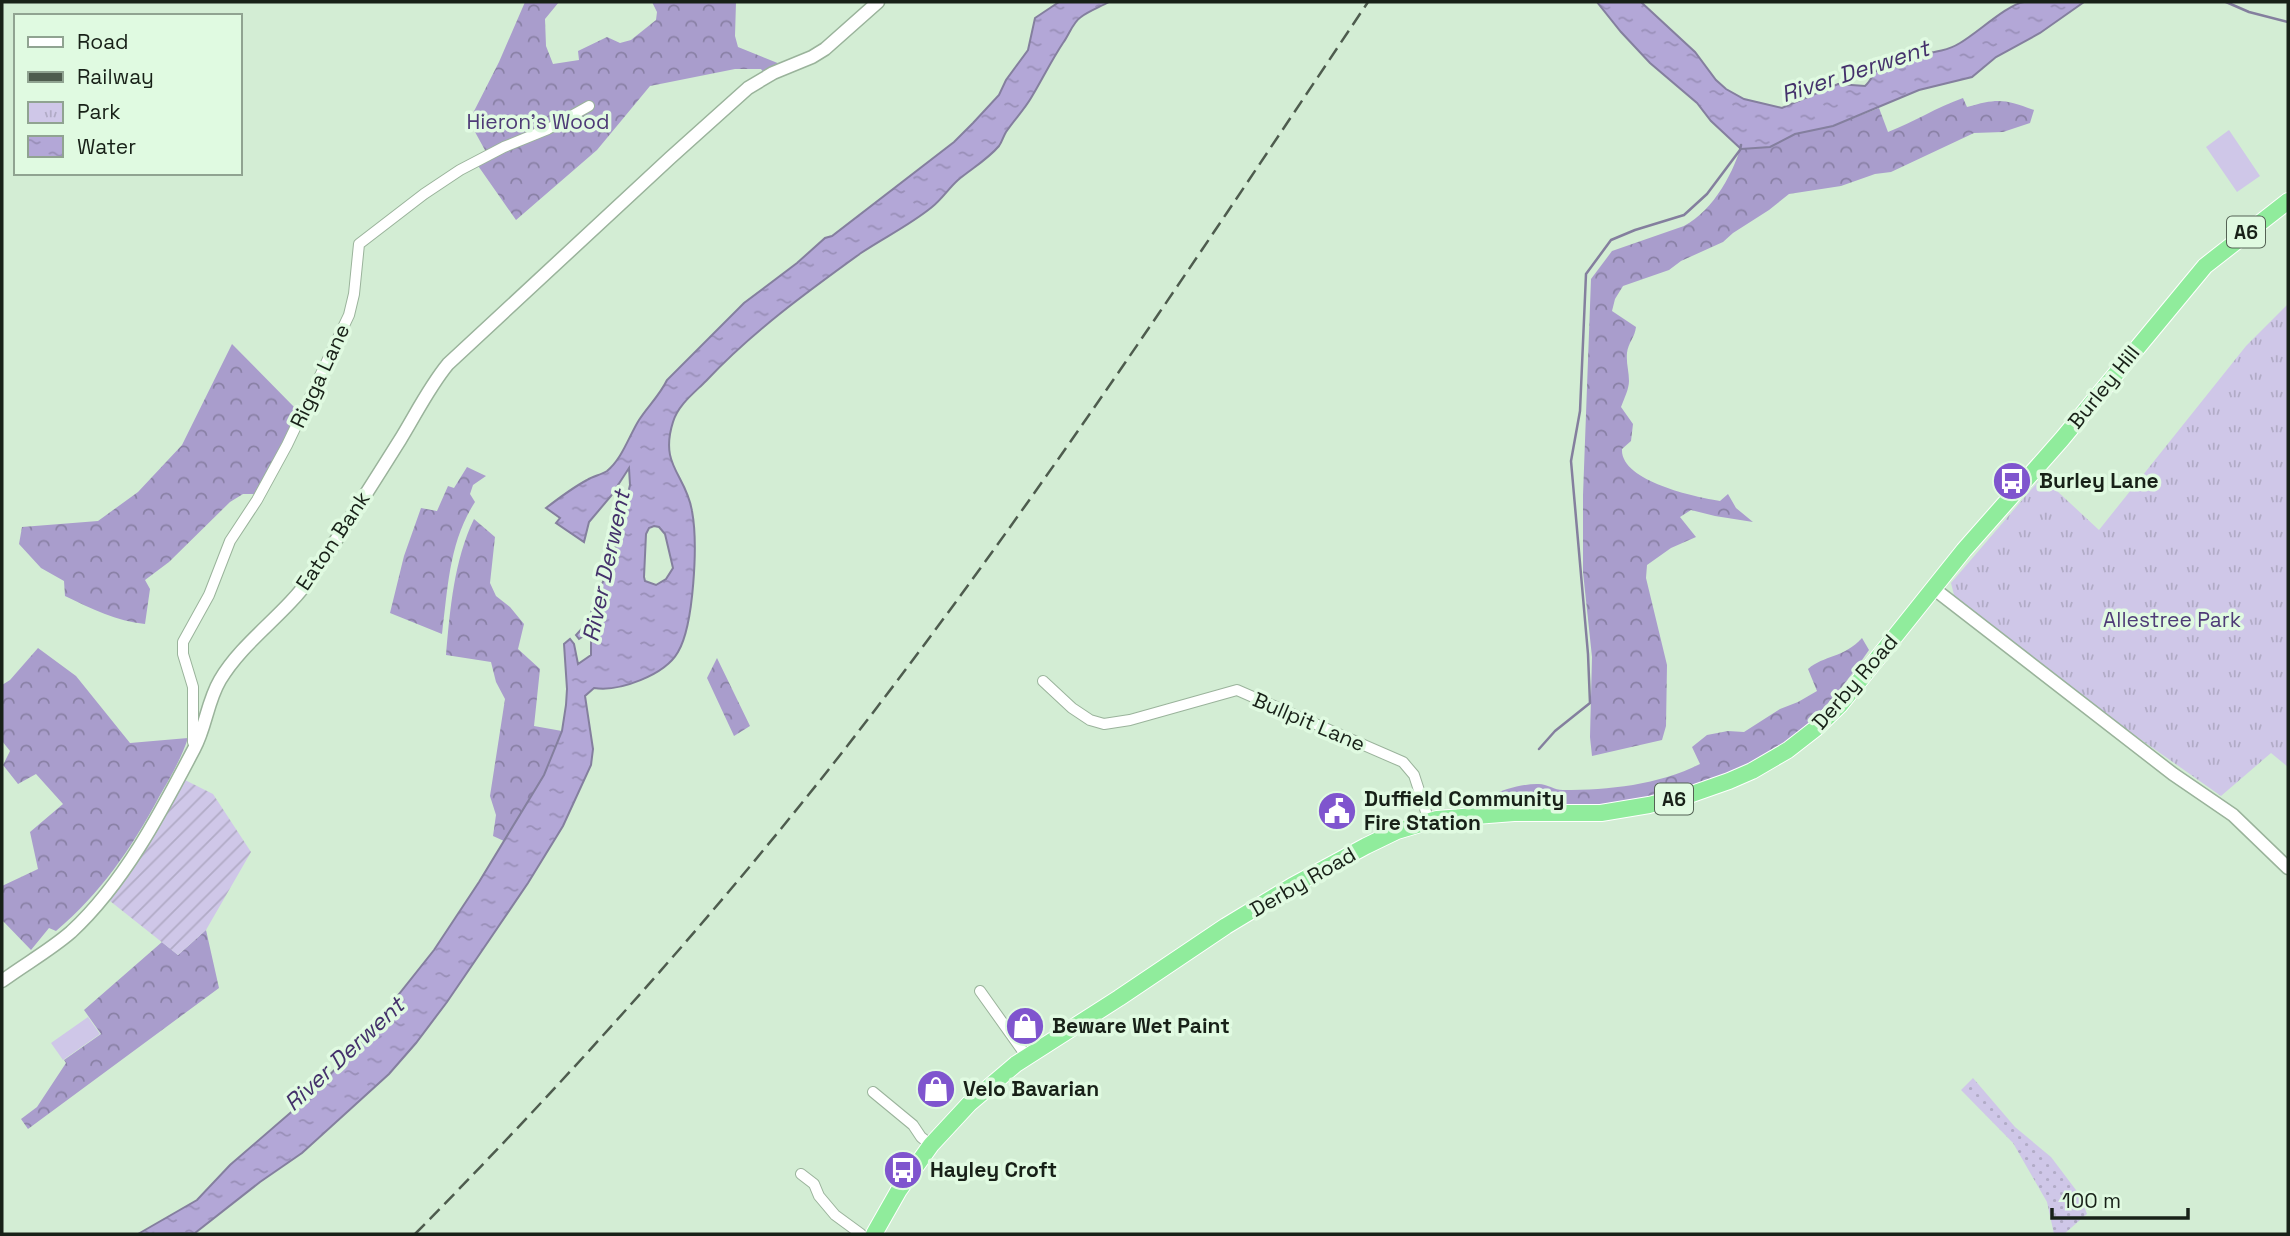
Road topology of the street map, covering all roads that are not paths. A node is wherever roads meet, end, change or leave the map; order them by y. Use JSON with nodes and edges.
{"nodes":[{"id":1,"x":877,"y":2,"type":"edge"},
{"id":2,"x":589,"y":106,"type":"dead end"},
{"id":3,"x":2288,"y":201,"type":"edge"},
{"id":4,"x":1933,"y":588,"type":"junction"},
{"id":5,"x":1043,"y":681,"type":"dead end"},
{"id":6,"x":195,"y":748,"type":"junction"},
{"id":7,"x":1429,"y":821,"type":"junction"},
{"id":8,"x":2288,"y":868,"type":"edge"},
{"id":9,"x":2,"y":981,"type":"edge"},
{"id":10,"x":980,"y":991,"type":"dead end"},
{"id":11,"x":1027,"y":1057,"type":"junction"},
{"id":12,"x":873,"y":1091,"type":"dead end"},
{"id":13,"x":931,"y":1145,"type":"junction"},
{"id":14,"x":801,"y":1174,"type":"dead end"},
{"id":15,"x":861,"y":1234,"type":"edge"},
{"id":16,"x":874,"y":1234,"type":"edge"}],
"edges":[{"from":1,"to":6,"type":"street","name":"Eaton Bank"},
{"from":2,"to":6,"type":"street","name":"Rigga Lane"},
{"from":3,"to":4,"type":"highway","name":"Burley Hill","number":"A6"},
{"from":4,"to":7,"type":"highway","name":"Derby Road","number":"A6"},
{"from":4,"to":8,"type":"street"},
{"from":5,"to":7,"type":"street","name":"Bullpit Lane"},
{"from":6,"to":9,"type":"street","name":"Eaton Bank"},
{"from":7,"to":11,"type":"highway","name":"Derby Road","number":"A6"},
{"from":10,"to":11,"type":"street"},
{"from":11,"to":13,"type":"highway","name":"Derby Road","number":"A6"},
{"from":12,"to":13,"type":"street"},
{"from":13,"to":16,"type":"highway","name":"Derby Road","number":"A6"},
{"from":14,"to":15,"type":"street"}]}
